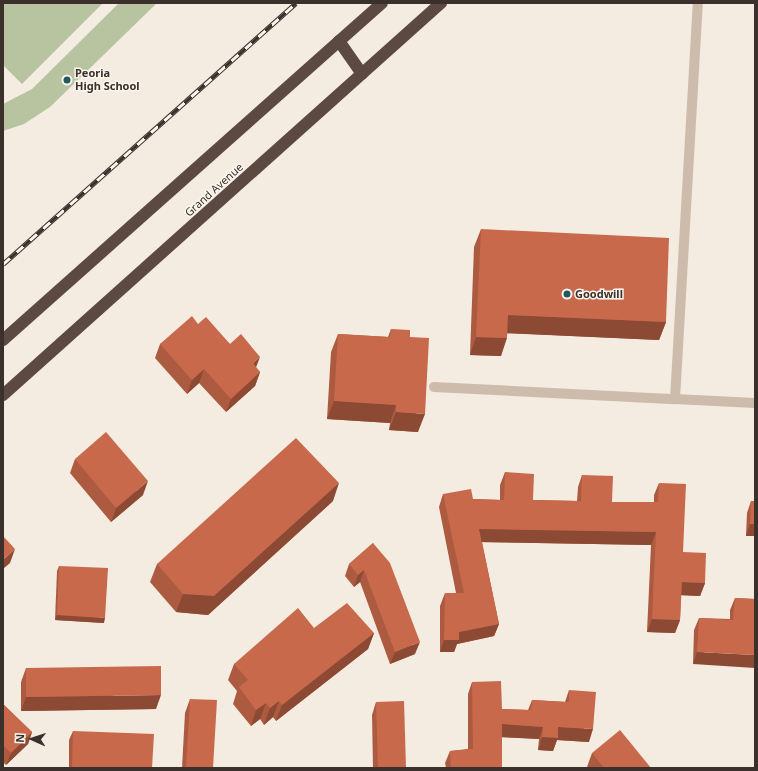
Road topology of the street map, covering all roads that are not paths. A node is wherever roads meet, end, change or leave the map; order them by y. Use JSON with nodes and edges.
{"nodes":[{"id":1,"x":382,"y":3,"type":"edge"},
{"id":2,"x":442,"y":3,"type":"edge"},
{"id":3,"x":698,"y":3,"type":"edge"},
{"id":4,"x":339,"y":41,"type":"junction"},
{"id":5,"x":362,"y":74,"type":"junction"},
{"id":6,"x":3,"y":340,"type":"edge"},
{"id":7,"x":434,"y":387,"type":"dead end"},
{"id":8,"x":3,"y":395,"type":"edge"},
{"id":9,"x":675,"y":400,"type":"junction"},
{"id":10,"x":755,"y":403,"type":"edge"}],
"edges":[{"from":1,"to":4,"type":"highway"},
{"from":2,"to":5,"type":"highway","name":"Grand Avenue"},
{"from":3,"to":9,"type":"lane"},
{"from":4,"to":5,"type":"highway"},
{"from":4,"to":6,"type":"highway"},
{"from":5,"to":8,"type":"highway","name":"Grand Avenue"},
{"from":7,"to":9,"type":"lane"},
{"from":9,"to":10,"type":"lane"}]}
